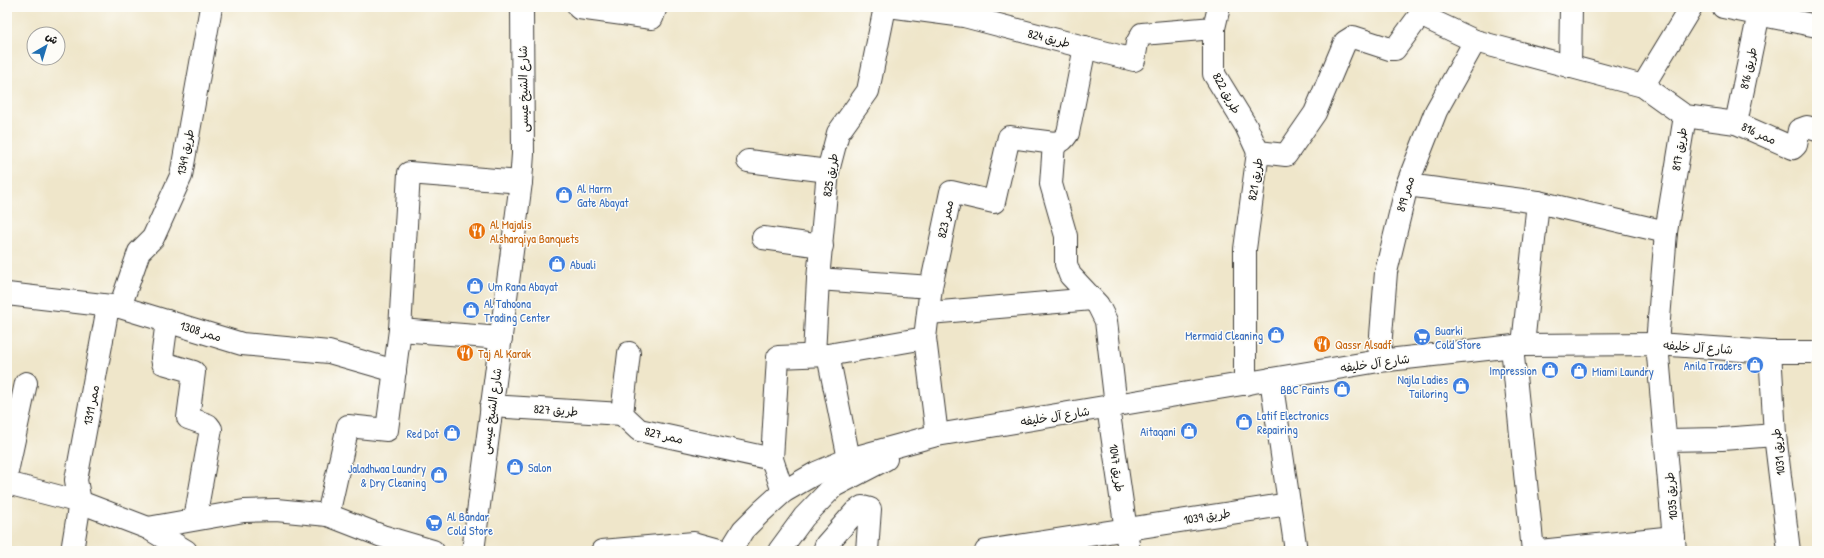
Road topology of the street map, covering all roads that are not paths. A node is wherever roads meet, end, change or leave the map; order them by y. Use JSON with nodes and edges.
{"nodes":[{"id":1,"x":212,"y":7,"type":"edge"},
{"id":2,"x":522,"y":7,"type":"edge"},
{"id":3,"x":579,"y":7,"type":"edge"},
{"id":4,"x":656,"y":7,"type":"edge"},
{"id":5,"x":886,"y":7,"type":"edge"},
{"id":6,"x":896,"y":7,"type":"edge"},
{"id":7,"x":1219,"y":7,"type":"edge"},
{"id":8,"x":1571,"y":7,"type":"edge"},
{"id":9,"x":1691,"y":7,"type":"edge"},
{"id":10,"x":1723,"y":7,"type":"edge"},
{"id":11,"x":966,"y":11,"type":"edge"},
{"id":12,"x":1422,"y":11,"type":"edge"},
{"id":13,"x":1759,"y":13,"type":"junction"},
{"id":14,"x":1817,"y":26,"type":"edge"},
{"id":15,"x":1214,"y":28,"type":"junction"},
{"id":16,"x":1475,"y":41,"type":"junction"},
{"id":17,"x":1085,"y":47,"type":"junction"},
{"id":18,"x":1570,"y":67,"type":"junction"},
{"id":19,"x":1644,"y":86,"type":"junction"},
{"id":20,"x":1685,"y":116,"type":"junction"},
{"id":21,"x":1736,"y":123,"type":"junction"},
{"id":22,"x":1817,"y":130,"type":"edge"},
{"id":23,"x":1054,"y":143,"type":"junction"},
{"id":24,"x":1258,"y":152,"type":"junction"},
{"id":25,"x":748,"y":161,"type":"dead end"},
{"id":26,"x":828,"y":171,"type":"junction"},
{"id":27,"x":521,"y":182,"type":"junction"},
{"id":28,"x":1407,"y":184,"type":"junction"},
{"id":29,"x":1538,"y":202,"type":"junction"},
{"id":30,"x":1666,"y":232,"type":"junction"},
{"id":31,"x":763,"y":238,"type":"dead end"},
{"id":32,"x":822,"y":246,"type":"junction"},
{"id":33,"x":818,"y":279,"type":"junction"},
{"id":34,"x":930,"y":286,"type":"junction"},
{"id":35,"x":7,"y":294,"type":"edge"},
{"id":36,"x":1092,"y":299,"type":"junction"},
{"id":37,"x":114,"y":307,"type":"junction"},
{"id":38,"x":929,"y":313,"type":"junction"},
{"id":39,"x":167,"y":321,"type":"junction"},
{"id":40,"x":400,"y":330,"type":"junction"},
{"id":41,"x":501,"y":338,"type":"junction"},
{"id":42,"x":925,"y":338,"type":"junction"},
{"id":43,"x":1658,"y":344,"type":"junction"},
{"id":44,"x":1517,"y":346,"type":"junction"},
{"id":45,"x":1770,"y":352,"type":"junction"},
{"id":46,"x":1817,"y":352,"type":"edge"},
{"id":47,"x":629,"y":353,"type":"dead end"},
{"id":48,"x":821,"y":355,"type":"junction"},
{"id":49,"x":1379,"y":361,"type":"junction"},
{"id":50,"x":395,"y":371,"type":"junction"},
{"id":51,"x":1271,"y":379,"type":"junction"},
{"id":52,"x":26,"y":383,"type":"dead end"},
{"id":53,"x":1246,"y":384,"type":"junction"},
{"id":54,"x":491,"y":406,"type":"junction"},
{"id":55,"x":1112,"y":407,"type":"junction"},
{"id":56,"x":622,"y":414,"type":"junction"},
{"id":57,"x":938,"y":435,"type":"junction"},
{"id":58,"x":1775,"y":435,"type":"junction"},
{"id":59,"x":1666,"y":440,"type":"junction"},
{"id":60,"x":772,"y":459,"type":"junction"},
{"id":61,"x":849,"y":459,"type":"junction"},
{"id":62,"x":7,"y":472,"type":"edge"},
{"id":63,"x":7,"y":483,"type":"edge"},
{"id":64,"x":783,"y":492,"type":"junction"},
{"id":65,"x":80,"y":502,"type":"junction"},
{"id":66,"x":1289,"y":504,"type":"junction"},
{"id":67,"x":328,"y":515,"type":"junction"},
{"id":68,"x":195,"y":519,"type":"junction"},
{"id":69,"x":148,"y":528,"type":"junction"},
{"id":70,"x":1126,"y":528,"type":"junction"},
{"id":71,"x":1675,"y":544,"type":"edge"},
{"id":72,"x":72,"y":551,"type":"edge"},
{"id":73,"x":186,"y":551,"type":"edge"},
{"id":74,"x":433,"y":551,"type":"edge"},
{"id":75,"x":473,"y":551,"type":"edge"},
{"id":76,"x":602,"y":551,"type":"edge"},
{"id":77,"x":723,"y":551,"type":"edge"},
{"id":78,"x":730,"y":551,"type":"edge"},
{"id":79,"x":779,"y":551,"type":"edge"},
{"id":80,"x":824,"y":551,"type":"edge"},
{"id":81,"x":867,"y":551,"type":"edge"},
{"id":82,"x":986,"y":551,"type":"edge"},
{"id":83,"x":1129,"y":551,"type":"edge"},
{"id":84,"x":1296,"y":551,"type":"edge"},
{"id":85,"x":1533,"y":551,"type":"edge"},
{"id":86,"x":1540,"y":551,"type":"edge"},
{"id":87,"x":1789,"y":551,"type":"edge"}],
"edges":[{"from":1,"to":37,"type":"street","name":"طريق 1349"},
{"from":2,"to":27,"type":"street","name":"شارع الشيخ عيسى"},
{"from":3,"to":4,"type":"street"},
{"from":5,"to":26,"type":"street","name":"طريق 825"},
{"from":6,"to":11,"type":"street","name":"طريق 824"},
{"from":7,"to":15,"type":"street","name":"طريق 822"},
{"from":8,"to":18,"type":"street"},
{"from":9,"to":19,"type":"street"},
{"from":10,"to":13,"type":"street"},
{"from":11,"to":17,"type":"street","name":"طريق 824"},
{"from":12,"to":16,"type":"street"},
{"from":12,"to":24,"type":"street","name":"طريق 821"},
{"from":13,"to":14,"type":"street"},
{"from":13,"to":21,"type":"street","name":"طريق 816"},
{"from":15,"to":17,"type":"street","name":"طريق 824"},
{"from":15,"to":24,"type":"street","name":"طريق 822"},
{"from":16,"to":18,"type":"street"},
{"from":16,"to":28,"type":"street","name":"ممر 819"},
{"from":17,"to":23,"type":"street"},
{"from":18,"to":19,"type":"street"},
{"from":19,"to":20,"type":"street","name":"طريق 817"},
{"from":20,"to":21,"type":"street","name":"ممر 816"},
{"from":20,"to":30,"type":"street","name":"طريق 817"},
{"from":21,"to":22,"type":"street","name":"ممر 816"},
{"from":23,"to":34,"type":"street","name":"ممر 823"},
{"from":23,"to":36,"type":"street","name":"طريق 1047"},
{"from":24,"to":53,"type":"street","name":"طريق 821"},
{"from":25,"to":26,"type":"street"},
{"from":26,"to":32,"type":"street","name":"طريق 825"},
{"from":27,"to":40,"type":"street"},
{"from":27,"to":41,"type":"street","name":"شارع الشيخ عيسى"},
{"from":28,"to":29,"type":"street"},
{"from":28,"to":49,"type":"street","name":"ممر 819"},
{"from":29,"to":30,"type":"street"},
{"from":29,"to":44,"type":"street"},
{"from":30,"to":43,"type":"street","name":"طريق 817"},
{"from":31,"to":32,"type":"street"},
{"from":32,"to":33,"type":"street","name":"طريق 825"},
{"from":33,"to":34,"type":"street"},
{"from":33,"to":48,"type":"street","name":"طريق 825"},
{"from":34,"to":38,"type":"street","name":"ممر 823"},
{"from":35,"to":37,"type":"street","name":"ممر 1308"},
{"from":36,"to":38,"type":"street"},
{"from":36,"to":55,"type":"street","name":"طريق 1047"},
{"from":37,"to":39,"type":"street","name":"ممر 1308"},
{"from":37,"to":65,"type":"street","name":"ممر 1311"},
{"from":38,"to":42,"type":"street","name":"ممر 823"},
{"from":39,"to":50,"type":"street","name":"ممر 1308"},
{"from":39,"to":68,"type":"street"},
{"from":40,"to":41,"type":"street"},
{"from":40,"to":50,"type":"street"},
{"from":41,"to":54,"type":"street","name":"شارع الشيخ عيسى"},
{"from":42,"to":48,"type":"street"},
{"from":42,"to":57,"type":"street","name":"ممر 823"},
{"from":43,"to":44,"type":"street","name":"شارع آل خليفه"},
{"from":43,"to":45,"type":"street","name":"شارع آل خليفه"},
{"from":43,"to":59,"type":"street","name":"طريق 1035"},
{"from":44,"to":49,"type":"street","name":"شارع آل خليفه"},
{"from":44,"to":85,"type":"street"},
{"from":45,"to":46,"type":"street","name":"شارع آل خليفه"},
{"from":45,"to":58,"type":"street","name":"طريق 1031"},
{"from":47,"to":56,"type":"street"},
{"from":48,"to":60,"type":"street"},
{"from":48,"to":61,"type":"street","name":"طريق 825"},
{"from":49,"to":51,"type":"street","name":"شارع آل خليفه"},
{"from":50,"to":67,"type":"street"},
{"from":51,"to":53,"type":"street","name":"شارع آل خليفه"},
{"from":51,"to":66,"type":"street"},
{"from":52,"to":62,"type":"street"},
{"from":53,"to":55,"type":"street","name":"شارع آل خليفه"},
{"from":54,"to":56,"type":"street","name":"طريق 827"},
{"from":54,"to":75,"type":"street","name":"شارع الشيخ عيسى"},
{"from":55,"to":57,"type":"street","name":"شارع آل خليفه"},
{"from":55,"to":70,"type":"street","name":"طريق 1047"},
{"from":56,"to":60,"type":"street","name":"ممر 827"},
{"from":57,"to":61,"type":"street","name":"شارع آل خليفه"},
{"from":57,"to":79,"type":"street","name":"شارع آل خليفه"},
{"from":58,"to":59,"type":"street"},
{"from":58,"to":87,"type":"street","name":"طريق 1031"},
{"from":59,"to":71,"type":"street","name":"طريق 1035"},
{"from":60,"to":64,"type":"street"},
{"from":61,"to":64,"type":"street","name":"شارع آل خليفه"},
{"from":63,"to":65,"type":"street"},
{"from":64,"to":78,"type":"street","name":"شارع آل خليفه"},
{"from":65,"to":69,"type":"street"},
{"from":65,"to":72,"type":"street","name":"ممر 1311"},
{"from":66,"to":70,"type":"street","name":"طريق 1039"},
{"from":66,"to":84,"type":"street"},
{"from":67,"to":68,"type":"street"},
{"from":67,"to":74,"type":"street"},
{"from":68,"to":69,"type":"street"},
{"from":69,"to":73,"type":"street"},
{"from":70,"to":82,"type":"street"},
{"from":70,"to":83,"type":"street","name":"طريق 1047"},
{"from":71,"to":86,"type":"street"},
{"from":76,"to":77,"type":"street"},
{"from":80,"to":81,"type":"street"}]}
